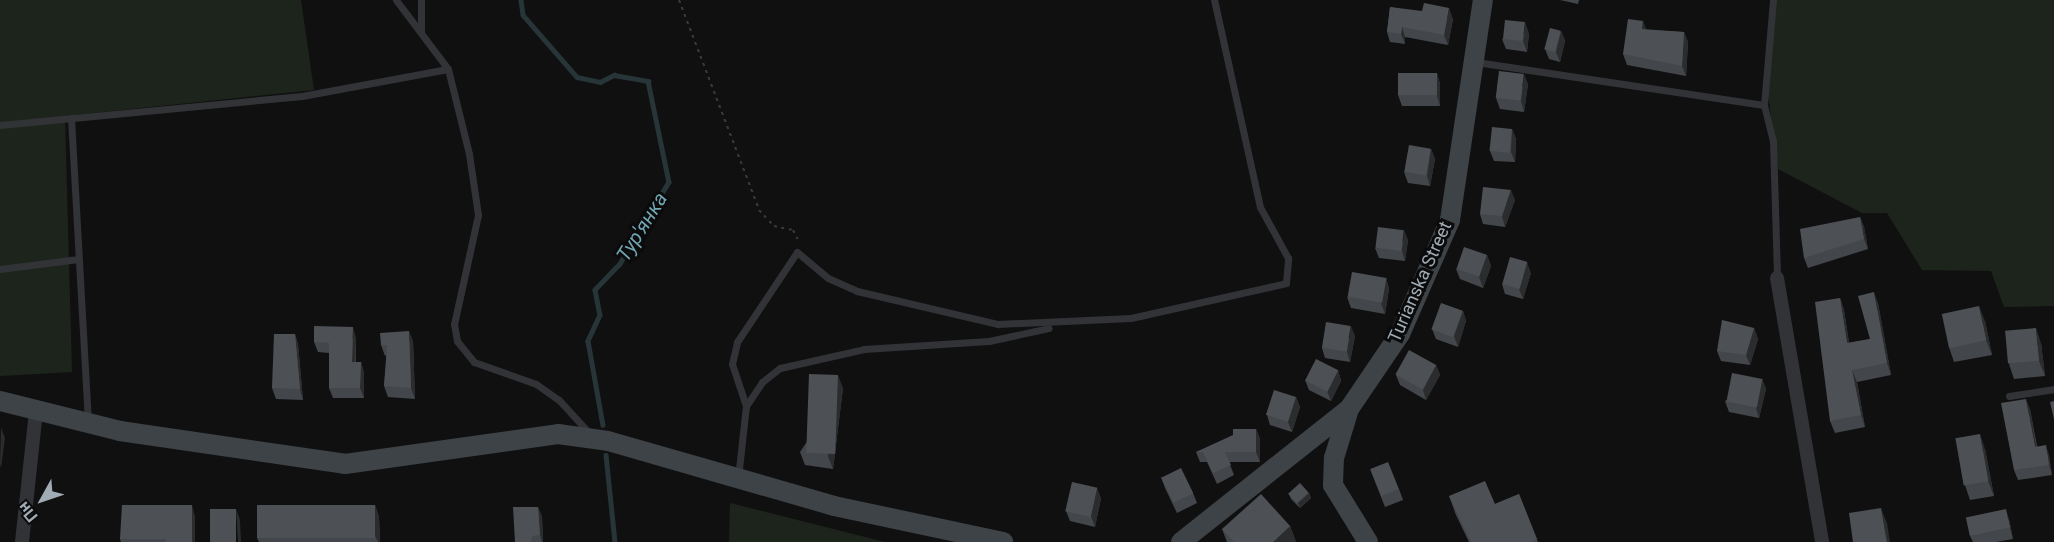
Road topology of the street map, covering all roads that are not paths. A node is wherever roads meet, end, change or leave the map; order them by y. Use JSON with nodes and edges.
{"nodes":[{"id":1,"x":396,"y":0,"type":"edge"},
{"id":2,"x":420,"y":0,"type":"edge"},
{"id":3,"x":1214,"y":0,"type":"edge"},
{"id":4,"x":1483,"y":0,"type":"edge"},
{"id":5,"x":1773,"y":0,"type":"edge"},
{"id":6,"x":421,"y":30,"type":"junction"},
{"id":7,"x":1473,"y":62,"type":"junction"},
{"id":8,"x":448,"y":69,"type":"junction"},
{"id":9,"x":1764,"y":105,"type":"junction"},
{"id":10,"x":71,"y":118,"type":"junction"},
{"id":11,"x":0,"y":125,"type":"edge"},
{"id":12,"x":78,"y":260,"type":"junction"},
{"id":13,"x":0,"y":269,"type":"edge"},
{"id":14,"x":1778,"y":278,"type":"joint"},
{"id":15,"x":1060,"y":325,"type":"junction"},
{"id":16,"x":2054,"y":389,"type":"edge"},
{"id":17,"x":2009,"y":396,"type":"dead end"},
{"id":18,"x":0,"y":400,"type":"edge"},
{"id":19,"x":746,"y":406,"type":"junction"},
{"id":20,"x":1350,"y":410,"type":"junction"},
{"id":21,"x":36,"y":411,"type":"junction"},
{"id":22,"x":88,"y":419,"type":"junction"},
{"id":23,"x":594,"y":439,"type":"junction"},
{"id":24,"x":738,"y":479,"type":"junction"},
{"id":25,"x":22,"y":542,"type":"edge"},
{"id":26,"x":1003,"y":542,"type":"edge"},
{"id":27,"x":1181,"y":542,"type":"edge"},
{"id":28,"x":1368,"y":542,"type":"edge"},
{"id":29,"x":1822,"y":542,"type":"edge"}],
"edges":[{"from":1,"to":6,"type":"lane"},
{"from":2,"to":6,"type":"lane"},
{"from":3,"to":15,"type":"lane"},
{"from":4,"to":7,"type":"street","name":"Turianska Street"},
{"from":5,"to":9,"type":"lane"},
{"from":6,"to":8,"type":"lane"},
{"from":7,"to":9,"type":"lane"},
{"from":7,"to":20,"type":"street","name":"Turianska Street"},
{"from":8,"to":10,"type":"lane"},
{"from":8,"to":23,"type":"lane"},
{"from":9,"to":14,"type":"lane"},
{"from":10,"to":11,"type":"lane"},
{"from":10,"to":12,"type":"lane"},
{"from":12,"to":13,"type":"lane"},
{"from":12,"to":22,"type":"lane"},
{"from":14,"to":29,"type":"street"},
{"from":15,"to":19,"type":"lane"},
{"from":15,"to":19,"type":"lane"},
{"from":16,"to":17,"type":"lane"},
{"from":18,"to":21,"type":"street"},
{"from":19,"to":24,"type":"lane"},
{"from":20,"to":27,"type":"street"},
{"from":20,"to":28,"type":"street","name":"Turianska Street"},
{"from":21,"to":22,"type":"street"},
{"from":21,"to":25,"type":"street"},
{"from":22,"to":23,"type":"street"},
{"from":23,"to":24,"type":"street"},
{"from":24,"to":26,"type":"street"}]}
